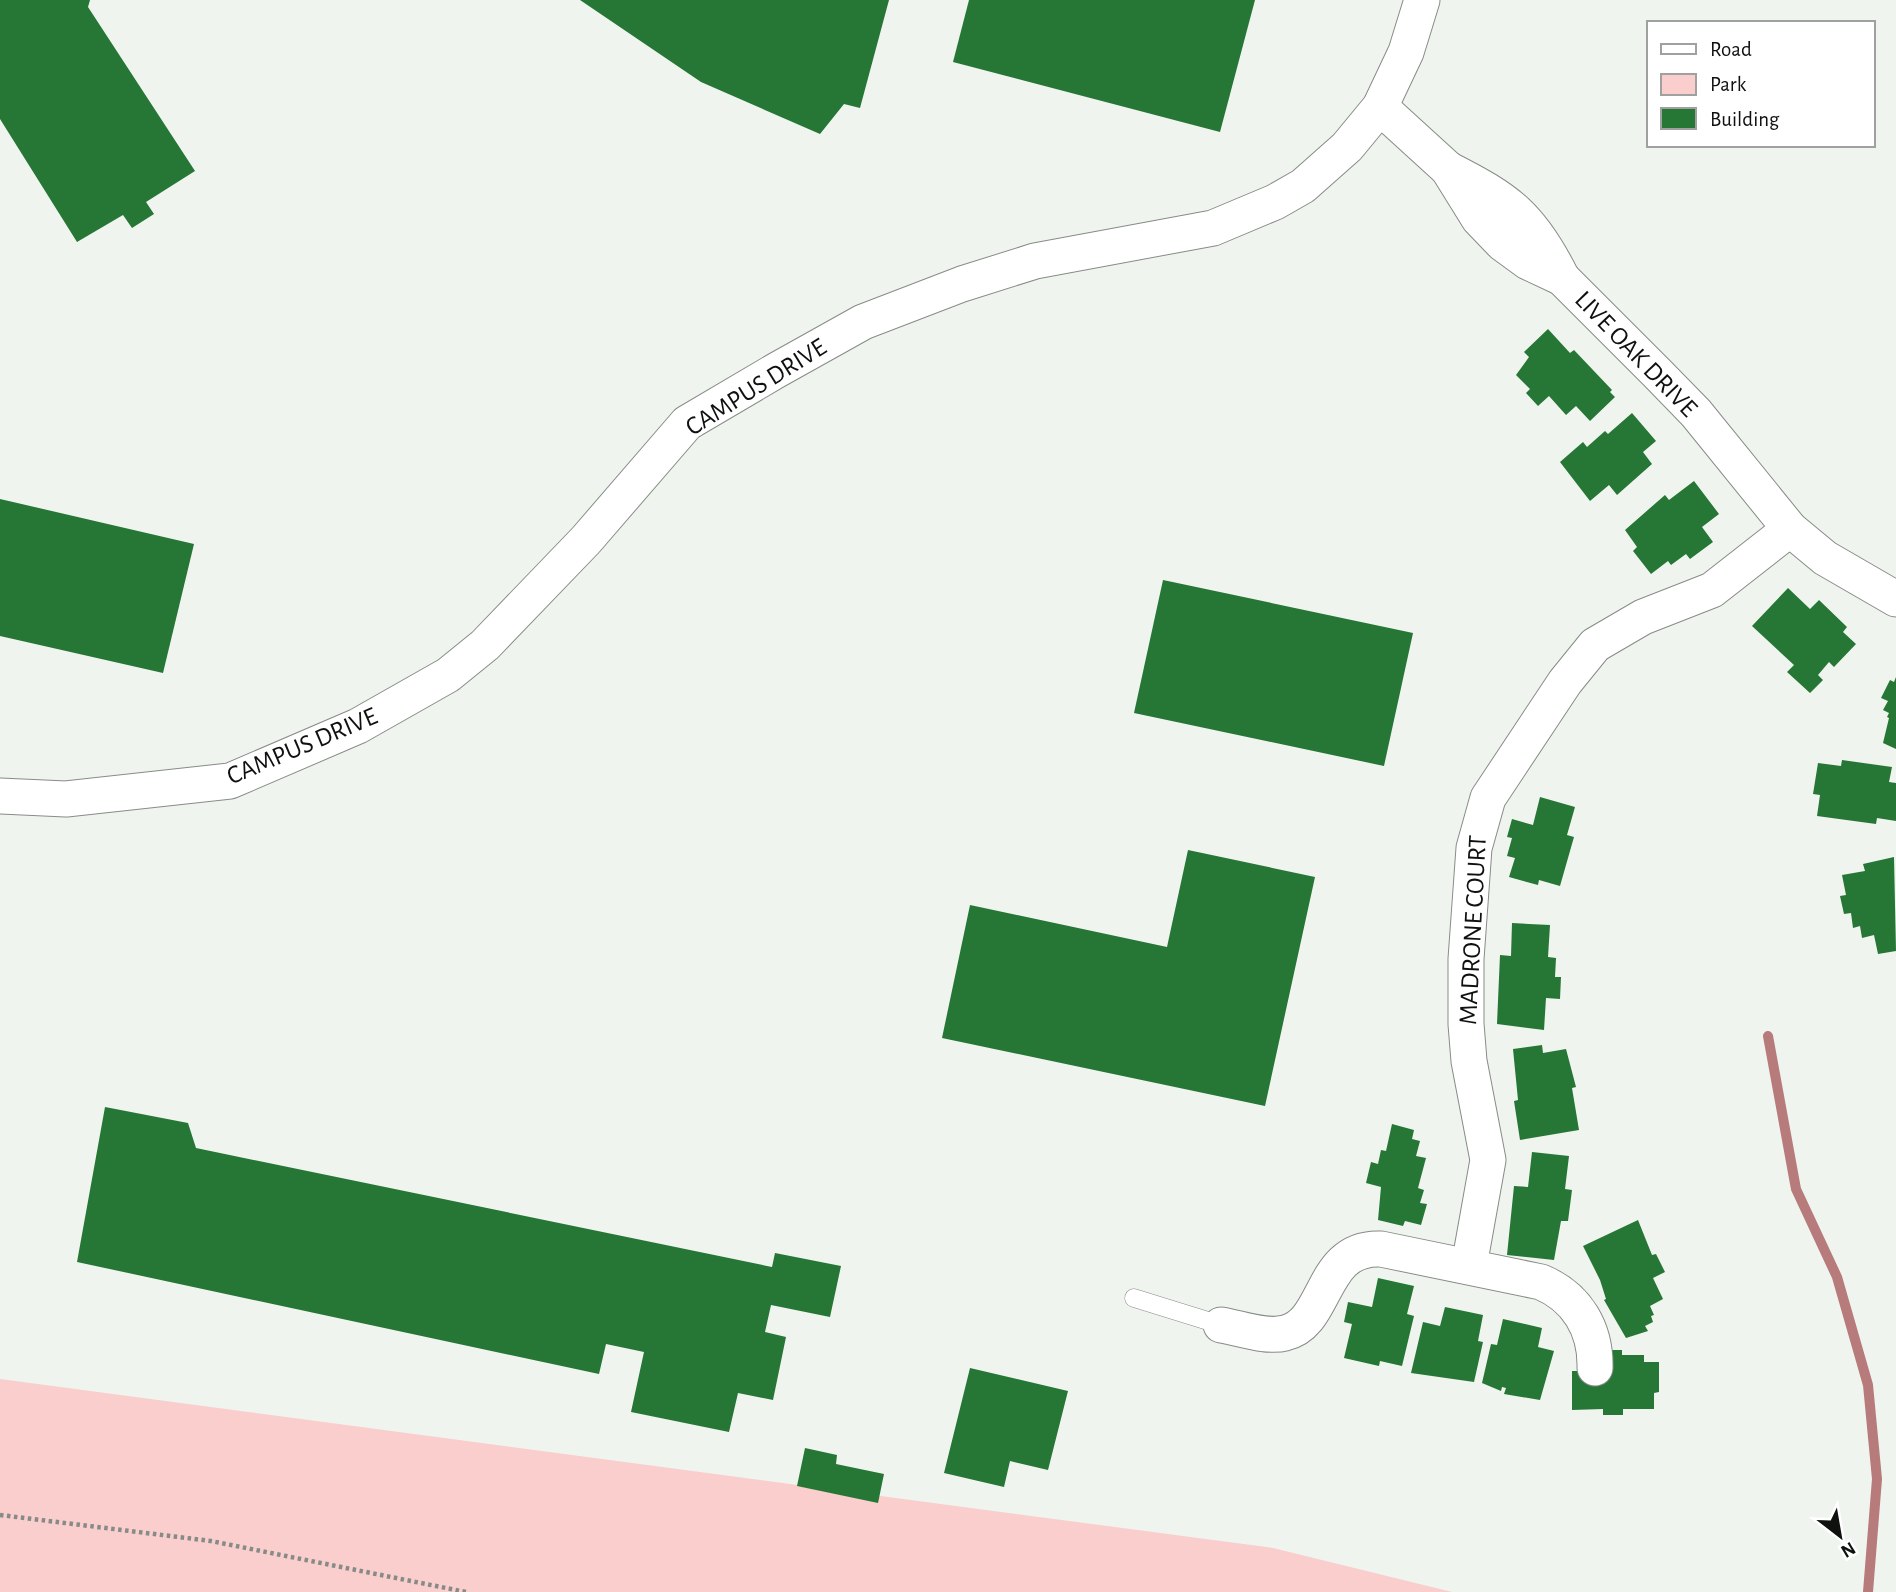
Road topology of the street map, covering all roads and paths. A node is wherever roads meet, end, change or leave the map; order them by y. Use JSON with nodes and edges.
{"nodes":[{"id":1,"x":1422,"y":0,"type":"edge"},
{"id":2,"x":1380,"y":107,"type":"junction"},
{"id":3,"x":1790,"y":529,"type":"junction"},
{"id":4,"x":1896,"y":599,"type":"edge"},
{"id":5,"x":0,"y":796,"type":"edge"},
{"id":6,"x":1469,"y":1266,"type":"junction"},
{"id":7,"x":1134,"y":1298,"type":"dead end"},
{"id":8,"x":1221,"y":1325,"type":"joint"},
{"id":9,"x":1595,"y":1367,"type":"dead end"},
{"id":10,"x":0,"y":1515,"type":"edge"},
{"id":11,"x":467,"y":1592,"type":"edge"}],
"edges":[{"from":1,"to":2,"type":"street","name":"CAMPUS DRIVE"},
{"from":2,"to":3,"type":"street","name":"LIVE OAK DRIVE"},
{"from":2,"to":5,"type":"street","name":"CAMPUS DRIVE"},
{"from":3,"to":4,"type":"street","name":"LIVE OAK DRIVE"},
{"from":3,"to":6,"type":"street","name":"MADRONE COURT"},
{"from":6,"to":8,"type":"street"},
{"from":6,"to":9,"type":"street"},
{"from":7,"to":8,"type":"lane"},
{"from":10,"to":11,"type":"path"}]}
